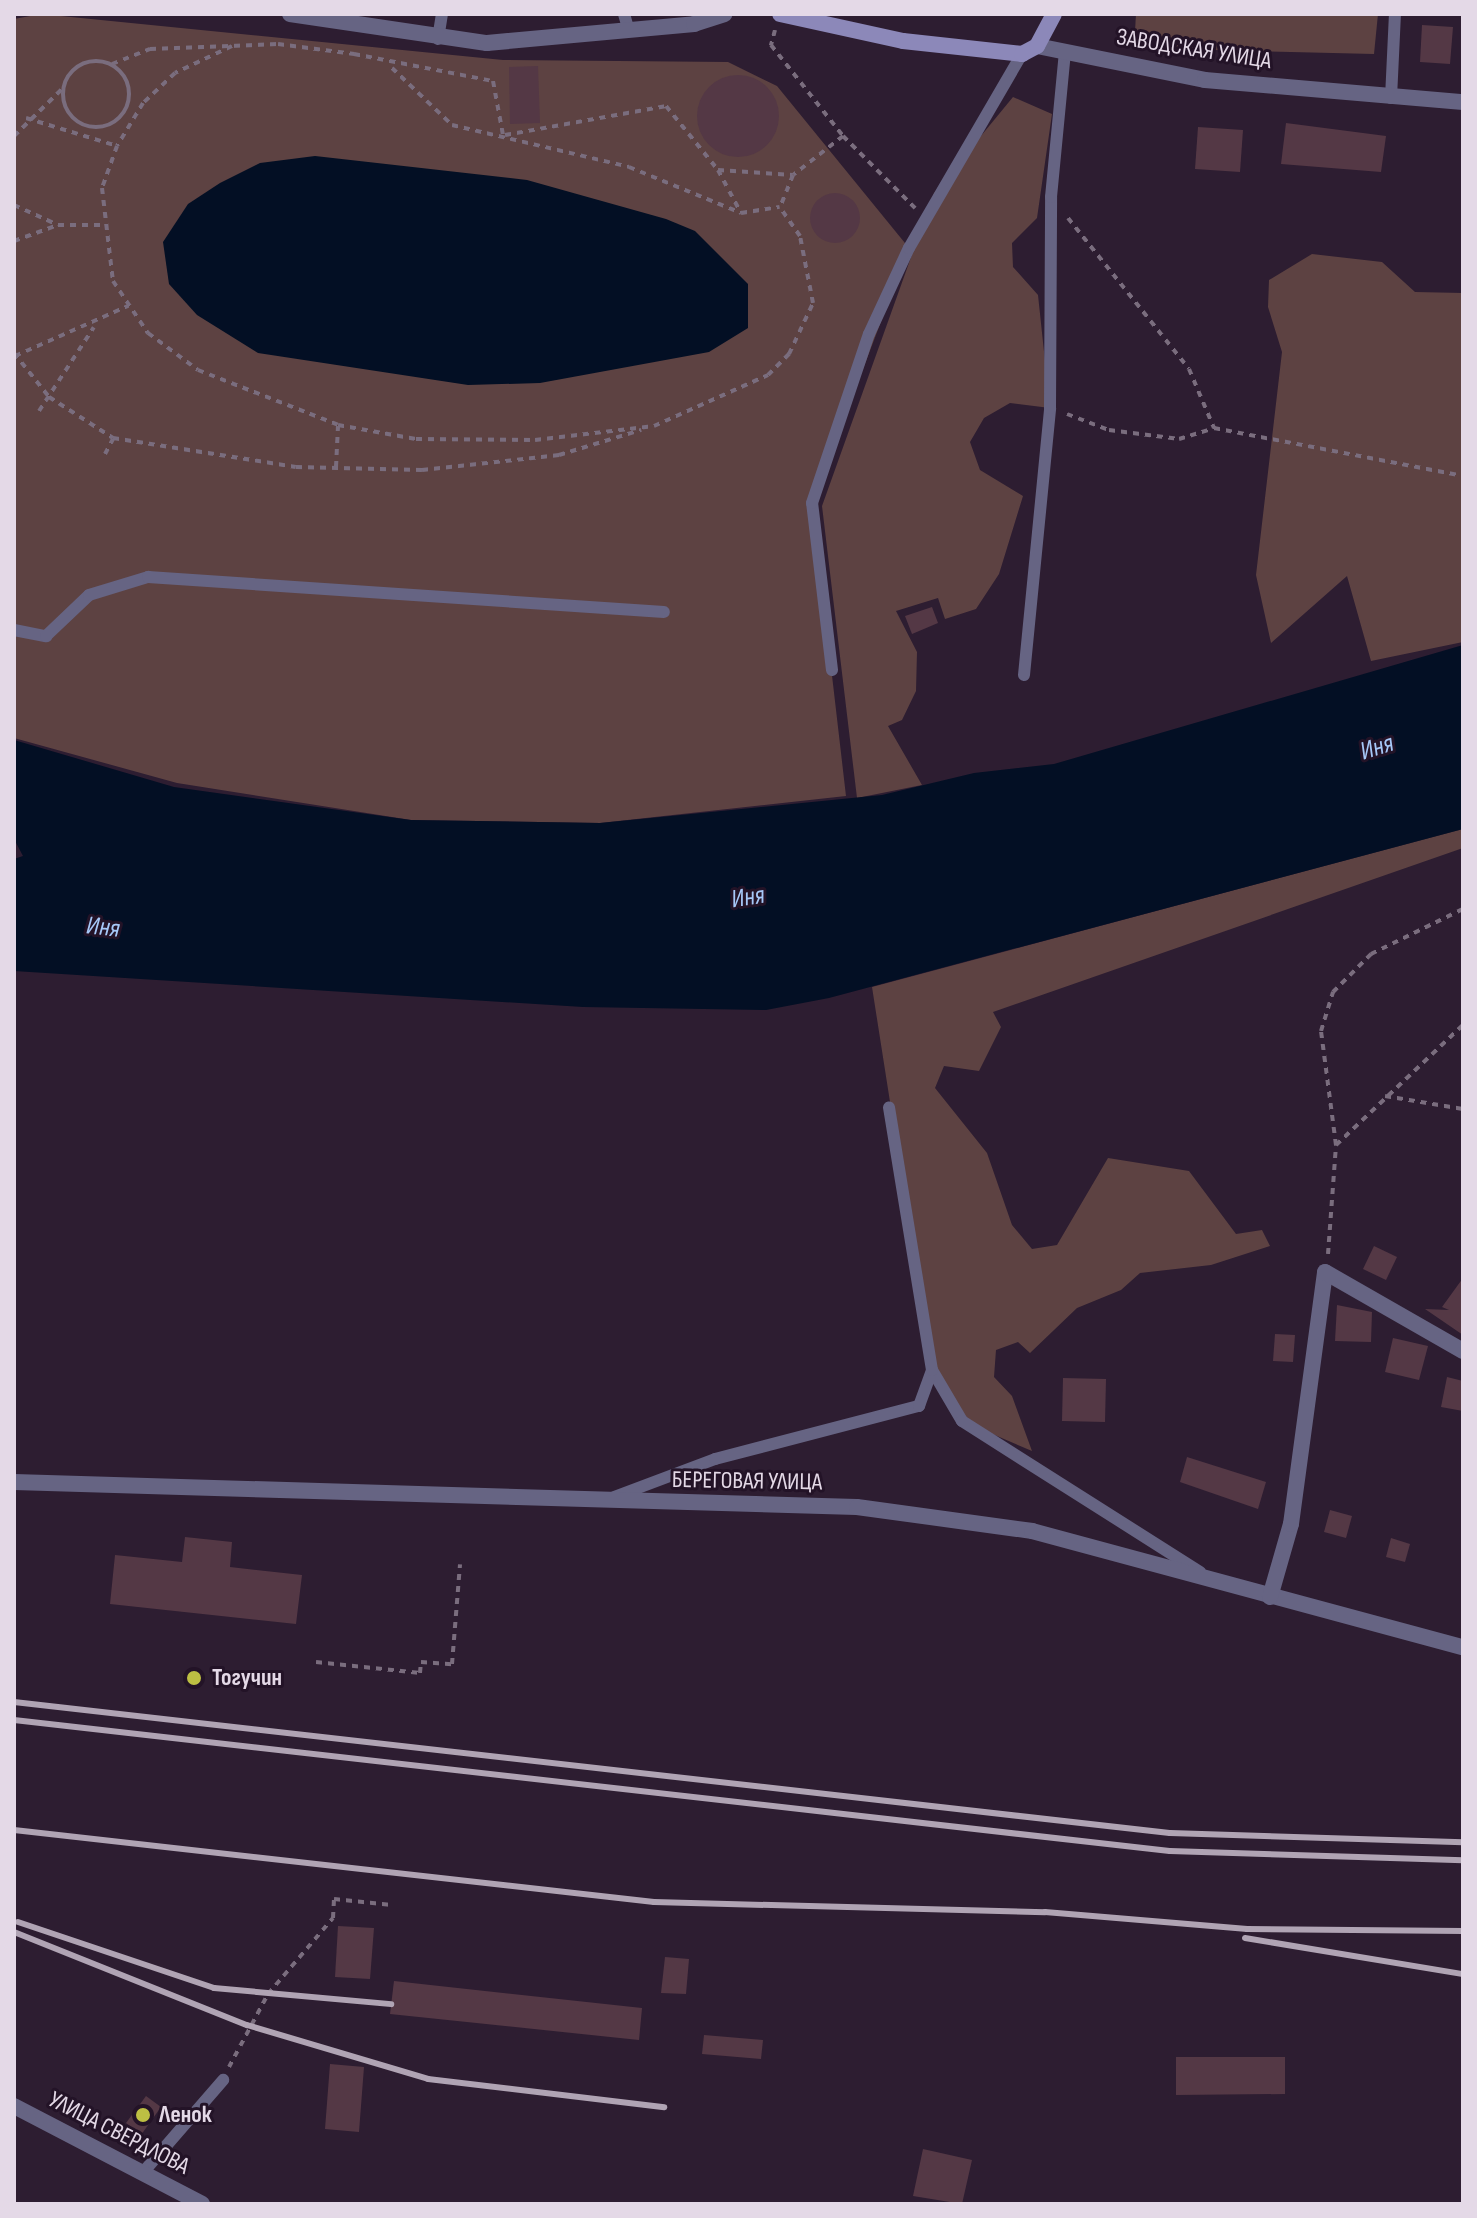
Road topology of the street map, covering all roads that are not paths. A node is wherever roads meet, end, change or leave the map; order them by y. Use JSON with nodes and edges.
{"nodes":[{"id":1,"x":290,"y":14,"type":"edge"},
{"id":2,"x":442,"y":14,"type":"edge"},
{"id":3,"x":724,"y":14,"type":"edge"},
{"id":4,"x":779,"y":14,"type":"edge"},
{"id":5,"x":1054,"y":14,"type":"edge"},
{"id":6,"x":1395,"y":14,"type":"edge"},
{"id":7,"x":626,"y":21,"type":"edge"},
{"id":8,"x":438,"y":39,"type":"junction"},
{"id":9,"x":1029,"y":50,"type":"junction"},
{"id":10,"x":1065,"y":52,"type":"junction"},
{"id":11,"x":1391,"y":98,"type":"junction"},
{"id":12,"x":1463,"y":102,"type":"edge"},
{"id":13,"x":664,"y":612,"type":"dead end"},
{"id":14,"x":14,"y":630,"type":"edge"},
{"id":15,"x":832,"y":670,"type":"dead end"},
{"id":16,"x":1024,"y":675,"type":"dead end"},
{"id":17,"x":889,"y":1107,"type":"dead end"},
{"id":18,"x":1463,"y":1351,"type":"edge"},
{"id":19,"x":932,"y":1370,"type":"junction"},
{"id":20,"x":14,"y":1482,"type":"edge"},
{"id":21,"x":604,"y":1501,"type":"junction"},
{"id":22,"x":1219,"y":1584,"type":"junction"},
{"id":23,"x":1270,"y":1597,"type":"junction"},
{"id":24,"x":1463,"y":1647,"type":"edge"},
{"id":25,"x":223,"y":2080,"type":"road end"},
{"id":26,"x":14,"y":2106,"type":"edge"},
{"id":27,"x":146,"y":2169,"type":"junction"},
{"id":28,"x":202,"y":2204,"type":"edge"}],
"edges":[{"from":1,"to":8,"type":"street"},
{"from":2,"to":8,"type":"lane"},
{"from":3,"to":7,"type":"street"},
{"from":4,"to":9,"type":"street","name":"ЗАВОДСКАЯ УЛИЦА"},
{"from":5,"to":9,"type":"street"},
{"from":6,"to":11,"type":"lane"},
{"from":7,"to":8,"type":"street"},
{"from":9,"to":10,"type":"street","name":"ЗАВОДСКАЯ УЛИЦА"},
{"from":9,"to":15,"type":"lane"},
{"from":10,"to":11,"type":"street","name":"ЗАВОДСКАЯ УЛИЦА"},
{"from":10,"to":16,"type":"lane"},
{"from":11,"to":12,"type":"street","name":"ЗАВОДСКАЯ УЛИЦА"},
{"from":13,"to":14,"type":"lane"},
{"from":17,"to":19,"type":"lane"},
{"from":18,"to":23,"type":"street"},
{"from":19,"to":21,"type":"lane"},
{"from":19,"to":22,"type":"lane"},
{"from":20,"to":21,"type":"street","name":"БЕРЕГОВАЯ УЛИЦА"},
{"from":21,"to":22,"type":"street","name":"БЕРЕГОВАЯ УЛИЦА"},
{"from":22,"to":23,"type":"street","name":"БЕРЕГОВАЯ УЛИЦА"},
{"from":23,"to":24,"type":"street","name":"БЕРЕГОВАЯ УЛИЦА"},
{"from":25,"to":27,"type":"lane"},
{"from":26,"to":27,"type":"street","name":"УЛИЦА СВЕРДЛОВА"},
{"from":27,"to":28,"type":"street","name":"УЛИЦА СВЕРДЛОВА"}]}
